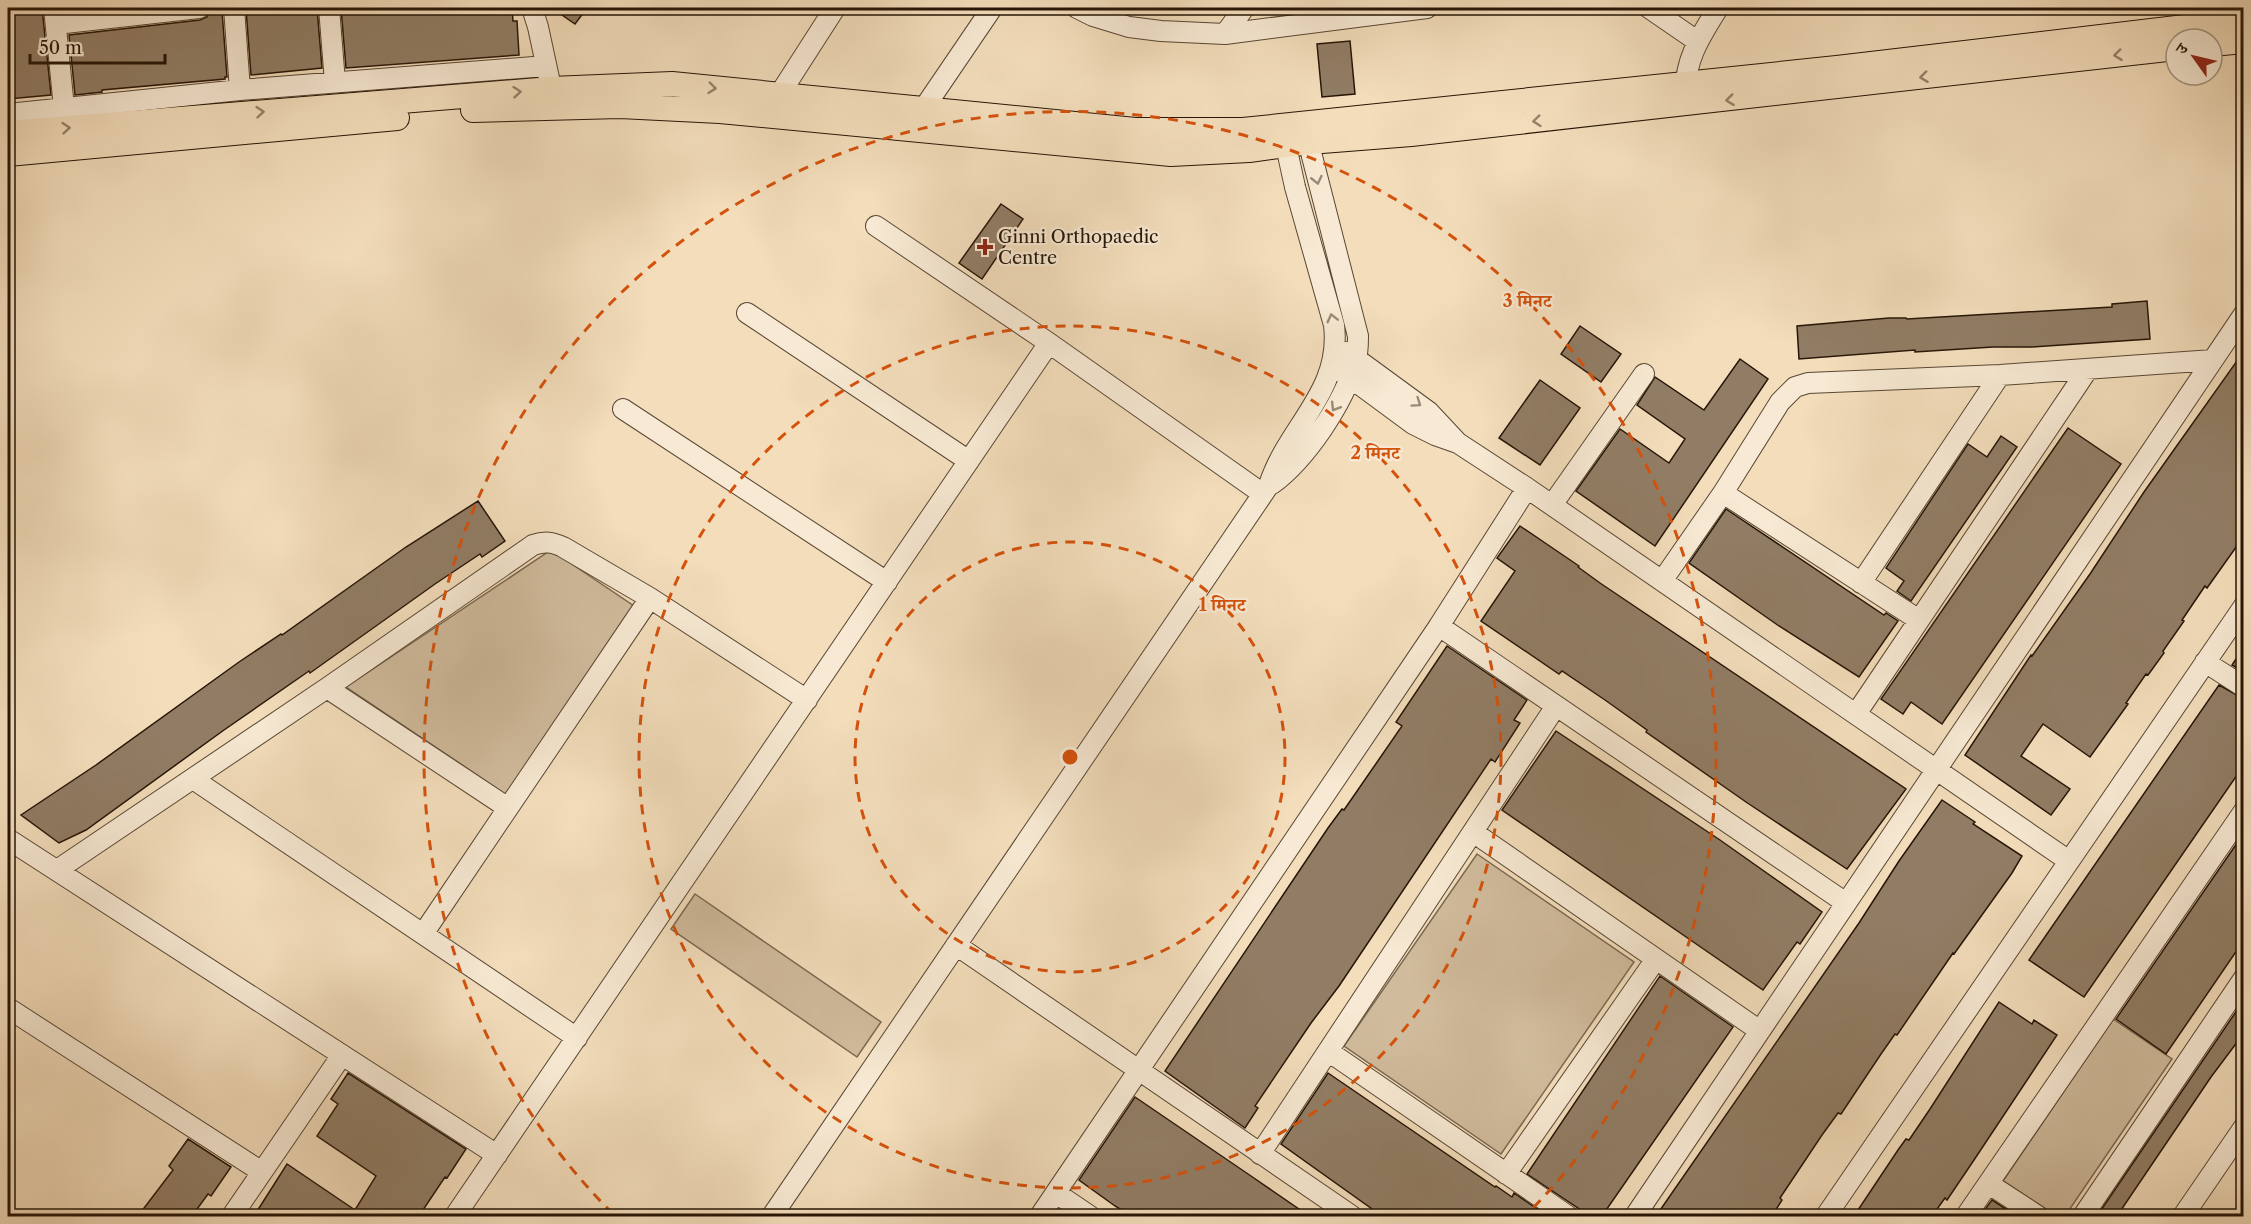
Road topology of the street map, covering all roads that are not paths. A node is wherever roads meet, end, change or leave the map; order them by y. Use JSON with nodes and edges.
{"nodes":[{"id":1,"x":200,"y":8,"type":"edge"},
{"id":2,"x":234,"y":8,"type":"edge"},
{"id":3,"x":329,"y":8,"type":"edge"},
{"id":4,"x":532,"y":8,"type":"edge"},
{"id":5,"x":835,"y":8,"type":"edge"},
{"id":6,"x":992,"y":8,"type":"edge"},
{"id":7,"x":1077,"y":8,"type":"edge"},
{"id":8,"x":1244,"y":8,"type":"edge"},
{"id":9,"x":1427,"y":8,"type":"edge"},
{"id":10,"x":1649,"y":8,"type":"edge"},
{"id":11,"x":1718,"y":8,"type":"edge"},
{"id":12,"x":145,"y":11,"type":"edge"},
{"id":13,"x":1348,"y":13,"type":"edge"},
{"id":14,"x":55,"y":16,"type":"edge"},
{"id":15,"x":2244,"y":20,"type":"edge"},
{"id":16,"x":1225,"y":34,"type":"junction"},
{"id":17,"x":1697,"y":41,"type":"junction"},
{"id":18,"x":2244,"y":41,"type":"edge"},
{"id":19,"x":2224,"y":43,"type":"edge"},
{"id":20,"x":2164,"y":49,"type":"edge"},
{"id":21,"x":549,"y":77,"type":"junction"},
{"id":22,"x":335,"y":82,"type":"junction"},
{"id":23,"x":240,"y":90,"type":"junction"},
{"id":24,"x":780,"y":94,"type":"junction"},
{"id":25,"x":1686,"y":95,"type":"junction"},
{"id":26,"x":63,"y":108,"type":"junction"},
{"id":27,"x":924,"y":108,"type":"junction"},
{"id":28,"x":8,"y":114,"type":"edge"},
{"id":29,"x":766,"y":116,"type":"junction"},
{"id":30,"x":8,"y":133,"type":"edge"},
{"id":31,"x":1295,"y":135,"type":"junction"},
{"id":32,"x":8,"y":154,"type":"edge"},
{"id":33,"x":876,"y":226,"type":"dead end"},
{"id":34,"x":747,"y":313,"type":"dead end"},
{"id":35,"x":2244,"y":314,"type":"edge"},
{"id":36,"x":1049,"y":343,"type":"junction"},
{"id":37,"x":1336,"y":343,"type":"junction"},
{"id":38,"x":2213,"y":360,"type":"junction"},
{"id":39,"x":1333,"y":365,"type":"junction"},
{"id":40,"x":1353,"y":369,"type":"junction"},
{"id":41,"x":2088,"y":369,"type":"junction"},
{"id":42,"x":1644,"y":374,"type":"dead end"},
{"id":43,"x":2000,"y":375,"type":"junction"},
{"id":44,"x":623,"y":409,"type":"dead end"},
{"id":45,"x":969,"y":461,"type":"junction"},
{"id":46,"x":1527,"y":488,"type":"junction"},
{"id":47,"x":1266,"y":490,"type":"junction"},
{"id":48,"x":1723,"y":493,"type":"junction"},
{"id":49,"x":1552,"y":505,"type":"junction"},
{"id":50,"x":1662,"y":581,"type":"junction"},
{"id":51,"x":887,"y":582,"type":"junction"},
{"id":52,"x":1861,"y":583,"type":"junction"},
{"id":53,"x":650,"y":598,"type":"junction"},
{"id":54,"x":2244,"y":606,"type":"edge"},
{"id":55,"x":1919,"y":620,"type":"junction"},
{"id":56,"x":1438,"y":626,"type":"junction"},
{"id":57,"x":2205,"y":662,"type":"junction"},
{"id":58,"x":2244,"y":687,"type":"edge"},
{"id":59,"x":327,"y":688,"type":"junction"},
{"id":60,"x":807,"y":700,"type":"junction"},
{"id":61,"x":1556,"y":706,"type":"junction"},
{"id":62,"x":1856,"y":714,"type":"junction"},
{"id":63,"x":1936,"y":769,"type":"junction"},
{"id":64,"x":193,"y":779,"type":"junction"},
{"id":65,"x":508,"y":808,"type":"junction"},
{"id":66,"x":2244,"y":811,"type":"edge"},
{"id":67,"x":1473,"y":832,"type":"junction"},
{"id":68,"x":11,"y":841,"type":"dead end"},
{"id":69,"x":2069,"y":861,"type":"junction"},
{"id":70,"x":57,"y":870,"type":"junction"},
{"id":71,"x":1846,"y":903,"type":"junction"},
{"id":72,"x":423,"y":934,"type":"junction"},
{"id":73,"x":956,"y":945,"type":"junction"},
{"id":74,"x":1656,"y":959,"type":"junction"},
{"id":75,"x":2244,"y":978,"type":"edge"},
{"id":76,"x":8,"y":1008,"type":"edge"},
{"id":77,"x":1760,"y":1031,"type":"junction"},
{"id":78,"x":577,"y":1038,"type":"junction"},
{"id":79,"x":1328,"y":1051,"type":"junction"},
{"id":80,"x":342,"y":1055,"type":"junction"},
{"id":81,"x":1139,"y":1070,"type":"junction"},
{"id":82,"x":2243,"y":1128,"type":"edge"},
{"id":83,"x":1260,"y":1154,"type":"junction"},
{"id":84,"x":497,"y":1155,"type":"junction"},
{"id":85,"x":262,"y":1172,"type":"junction"},
{"id":86,"x":1506,"y":1174,"type":"junction"},
{"id":87,"x":1989,"y":1184,"type":"junction"},
{"id":88,"x":1056,"y":1193,"type":"junction"},
{"id":89,"x":232,"y":1216,"type":"edge"},
{"id":90,"x":455,"y":1216,"type":"edge"},
{"id":91,"x":772,"y":1216,"type":"edge"},
{"id":92,"x":1040,"y":1216,"type":"edge"},
{"id":93,"x":1090,"y":1216,"type":"edge"},
{"id":94,"x":1352,"y":1216,"type":"edge"},
{"id":95,"x":1568,"y":1216,"type":"edge"},
{"id":96,"x":1635,"y":1216,"type":"edge"},
{"id":97,"x":1826,"y":1216,"type":"edge"},
{"id":98,"x":1966,"y":1216,"type":"edge"},
{"id":99,"x":2038,"y":1216,"type":"edge"},
{"id":100,"x":2083,"y":1216,"type":"edge"},
{"id":101,"x":2183,"y":1216,"type":"edge"}],
"edges":[{"from":1,"to":12,"type":"street"},
{"from":2,"to":23,"type":"street"},
{"from":3,"to":22,"type":"street"},
{"from":4,"to":21,"type":"street"},
{"from":5,"to":24,"type":"street"},
{"from":6,"to":27,"type":"street"},
{"from":7,"to":16,"type":"street"},
{"from":8,"to":16,"type":"street"},
{"from":9,"to":13,"type":"street"},
{"from":10,"to":17,"type":"street"},
{"from":11,"to":17,"type":"street"},
{"from":12,"to":14,"type":"street"},
{"from":13,"to":16,"type":"street"},
{"from":14,"to":26,"type":"street"},
{"from":15,"to":25,"type":"main road"},
{"from":17,"to":25,"type":"street"},
{"from":18,"to":19,"type":"main road"},
{"from":20,"to":25,"type":"main road","one_way":true},
{"from":21,"to":22,"type":"street"},
{"from":21,"to":24,"type":"main road","one_way":true},
{"from":30,"to":21,"type":"main road","one_way":true},
{"from":22,"to":23,"type":"street"},
{"from":23,"to":26,"type":"street"},
{"from":24,"to":27,"type":"main road"},
{"from":24,"to":29,"type":"street"},
{"from":25,"to":31,"type":"main road"},
{"from":26,"to":28,"type":"street"},
{"from":27,"to":31,"type":"main road"},
{"from":29,"to":31,"type":"main road"},
{"from":29,"to":32,"type":"main road"},
{"from":37,"to":31,"type":"street","one_way":true},
{"from":31,"to":40,"type":"street","one_way":true},
{"from":33,"to":36,"type":"street"},
{"from":34,"to":45,"type":"street"},
{"from":35,"to":38,"type":"street"},
{"from":36,"to":45,"type":"street"},
{"from":36,"to":47,"type":"street"},
{"from":37,"to":39,"type":"street"},
{"from":37,"to":40,"type":"street"},
{"from":38,"to":41,"type":"street"},
{"from":38,"to":63,"type":"street"},
{"from":39,"to":40,"type":"street"},
{"from":39,"to":47,"type":"street"},
{"from":40,"to":46,"type":"street"},
{"from":40,"to":47,"type":"street","one_way":true},
{"from":41,"to":43,"type":"street"},
{"from":41,"to":55,"type":"street"},
{"from":42,"to":49,"type":"street"},
{"from":43,"to":48,"type":"street"},
{"from":43,"to":52,"type":"street"},
{"from":44,"to":51,"type":"street"},
{"from":45,"to":51,"type":"street"},
{"from":46,"to":49,"type":"street"},
{"from":46,"to":56,"type":"street"},
{"from":47,"to":73,"type":"street"},
{"from":48,"to":50,"type":"street"},
{"from":48,"to":52,"type":"street"},
{"from":49,"to":50,"type":"street"},
{"from":50,"to":62,"type":"street"},
{"from":51,"to":60,"type":"street"},
{"from":52,"to":55,"type":"street"},
{"from":53,"to":59,"type":"street"},
{"from":53,"to":60,"type":"street"},
{"from":53,"to":65,"type":"street"},
{"from":54,"to":57,"type":"street"},
{"from":55,"to":62,"type":"street"},
{"from":56,"to":61,"type":"street"},
{"from":56,"to":81,"type":"street"},
{"from":57,"to":58,"type":"street"},
{"from":57,"to":69,"type":"street"},
{"from":59,"to":64,"type":"street"},
{"from":59,"to":65,"type":"street"},
{"from":60,"to":78,"type":"street"},
{"from":61,"to":67,"type":"street"},
{"from":61,"to":71,"type":"street"},
{"from":62,"to":63,"type":"street"},
{"from":63,"to":69,"type":"street"},
{"from":63,"to":71,"type":"street"},
{"from":64,"to":70,"type":"street"},
{"from":64,"to":72,"type":"street"},
{"from":65,"to":72,"type":"street"},
{"from":66,"to":87,"type":"street"},
{"from":67,"to":74,"type":"street"},
{"from":67,"to":79,"type":"street"},
{"from":68,"to":70,"type":"street"},
{"from":69,"to":97,"type":"street"},
{"from":70,"to":80,"type":"street"},
{"from":71,"to":77,"type":"street"},
{"from":72,"to":78,"type":"street"},
{"from":73,"to":81,"type":"street"},
{"from":73,"to":91,"type":"street"},
{"from":74,"to":77,"type":"street"},
{"from":74,"to":86,"type":"street"},
{"from":75,"to":100,"type":"street"},
{"from":76,"to":85,"type":"street"},
{"from":77,"to":96,"type":"street"},
{"from":78,"to":84,"type":"street"},
{"from":79,"to":83,"type":"street"},
{"from":79,"to":86,"type":"street"},
{"from":80,"to":84,"type":"street"},
{"from":80,"to":85,"type":"street"},
{"from":81,"to":83,"type":"street"},
{"from":81,"to":88,"type":"street"},
{"from":82,"to":101,"type":"street"},
{"from":83,"to":94,"type":"street"},
{"from":84,"to":90,"type":"street"},
{"from":85,"to":89,"type":"street"},
{"from":86,"to":95,"type":"street"},
{"from":87,"to":98,"type":"street"},
{"from":87,"to":99,"type":"street"},
{"from":88,"to":92,"type":"street"},
{"from":88,"to":93,"type":"street"}]}
